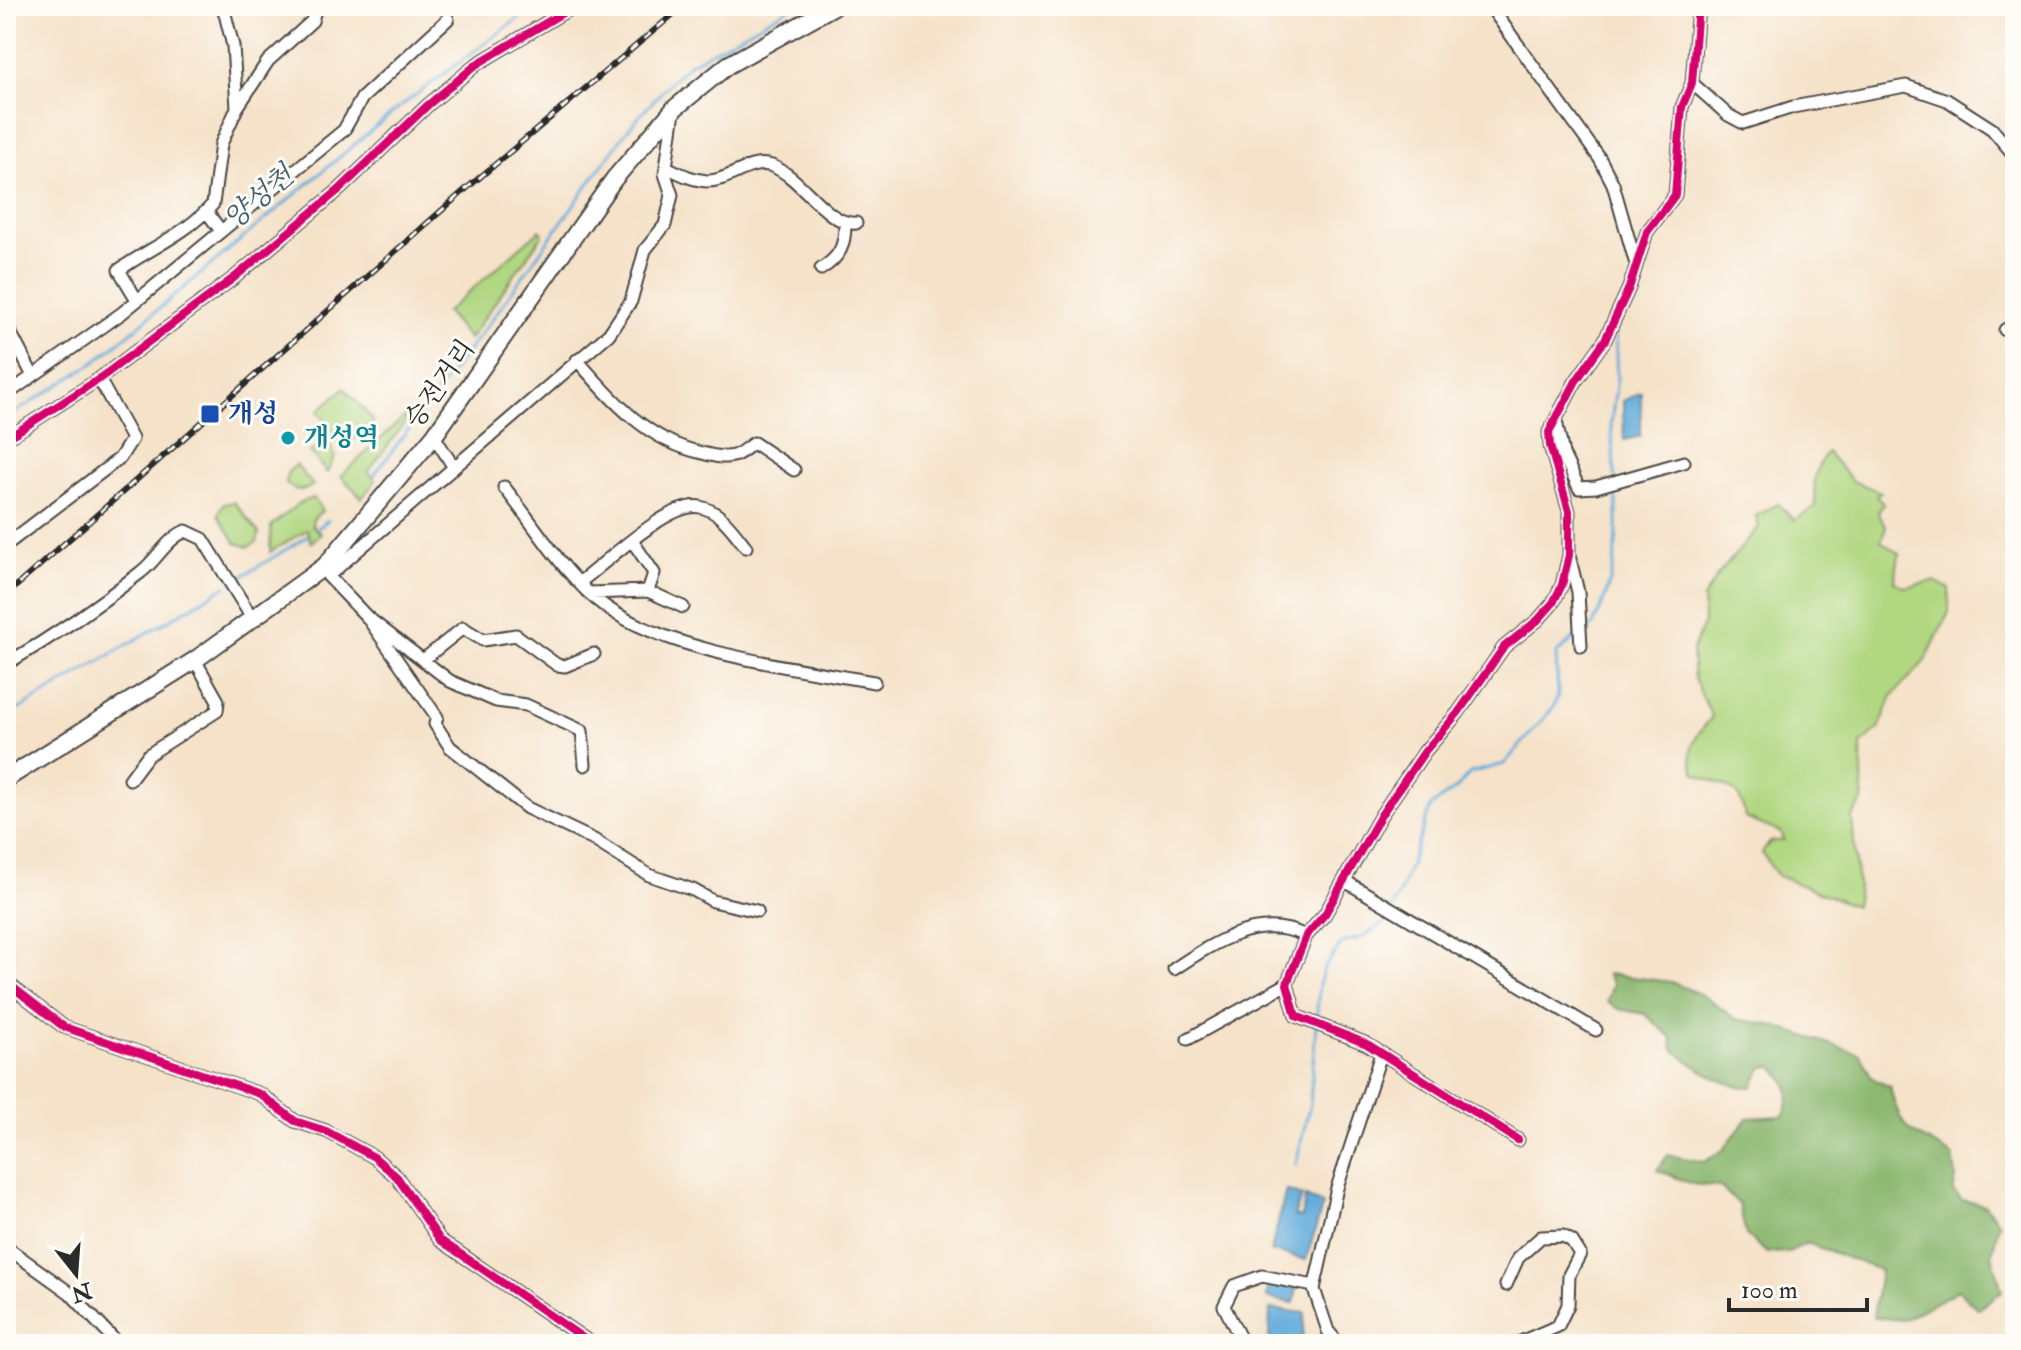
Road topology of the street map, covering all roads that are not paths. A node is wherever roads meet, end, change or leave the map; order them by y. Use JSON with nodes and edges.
{"nodes":[{"id":1,"x":223,"y":6,"type":"edge"},
{"id":2,"x":316,"y":6,"type":"edge"},
{"id":3,"x":834,"y":6,"type":"edge"},
{"id":4,"x":1490,"y":6,"type":"edge"},
{"id":5,"x":1698,"y":6,"type":"edge"},
{"id":6,"x":566,"y":8,"type":"edge"},
{"id":7,"x":448,"y":19,"type":"dead end"},
{"id":8,"x":1692,"y":83,"type":"junction"},
{"id":9,"x":237,"y":108,"type":"junction"},
{"id":10,"x":675,"y":108,"type":"junction"},
{"id":11,"x":2015,"y":156,"type":"edge"},
{"id":12,"x":666,"y":167,"type":"junction"},
{"id":13,"x":207,"y":212,"type":"junction"},
{"id":14,"x":221,"y":231,"type":"junction"},
{"id":15,"x":1635,"y":262,"type":"junction"},
{"id":16,"x":821,"y":269,"type":"dead end"},
{"id":17,"x":137,"y":300,"type":"junction"},
{"id":18,"x":6,"y":324,"type":"edge"},
{"id":19,"x":577,"y":360,"type":"junction"},
{"id":20,"x":33,"y":376,"type":"junction"},
{"id":21,"x":99,"y":379,"type":"junction"},
{"id":22,"x":6,"y":395,"type":"edge"},
{"id":23,"x":1556,"y":416,"type":"junction"},
{"id":24,"x":434,"y":436,"type":"junction"},
{"id":25,"x":6,"y":439,"type":"edge"},
{"id":26,"x":1684,"y":462,"type":"dead end"},
{"id":27,"x":453,"y":466,"type":"junction"},
{"id":28,"x":794,"y":470,"type":"dead end"},
{"id":29,"x":504,"y":487,"type":"dead end"},
{"id":30,"x":633,"y":542,"type":"junction"},
{"id":31,"x":6,"y":545,"type":"edge"},
{"id":32,"x":746,"y":547,"type":"dead end"},
{"id":33,"x":1569,"y":555,"type":"junction"},
{"id":34,"x":327,"y":571,"type":"junction"},
{"id":35,"x":580,"y":582,"type":"junction"},
{"id":36,"x":648,"y":591,"type":"junction"},
{"id":37,"x":589,"y":593,"type":"junction"},
{"id":38,"x":683,"y":607,"type":"dead end"},
{"id":39,"x":367,"y":617,"type":"junction"},
{"id":40,"x":254,"y":621,"type":"junction"},
{"id":41,"x":1579,"y":639,"type":"dead end"},
{"id":42,"x":594,"y":654,"type":"dead end"},
{"id":43,"x":195,"y":660,"type":"junction"},
{"id":44,"x":423,"y":660,"type":"junction"},
{"id":45,"x":6,"y":664,"type":"edge"},
{"id":46,"x":874,"y":682,"type":"dead end"},
{"id":47,"x":585,"y":765,"type":"dead end"},
{"id":48,"x":6,"y":779,"type":"edge"},
{"id":49,"x":130,"y":779,"type":"dead end"},
{"id":50,"x":1345,"y":881,"type":"junction"},
{"id":51,"x":757,"y":911,"type":"dead end"},
{"id":52,"x":1306,"y":936,"type":"junction"},
{"id":53,"x":1174,"y":969,"type":"dead end"},
{"id":54,"x":6,"y":982,"type":"edge"},
{"id":55,"x":1287,"y":984,"type":"junction"},
{"id":56,"x":1596,"y":1030,"type":"dead end"},
{"id":57,"x":1188,"y":1039,"type":"dead end"},
{"id":58,"x":1381,"y":1054,"type":"junction"},
{"id":59,"x":1518,"y":1140,"type":"dead end"},
{"id":60,"x":6,"y":1247,"type":"edge"},
{"id":61,"x":1506,"y":1285,"type":"dead end"},
{"id":62,"x":1314,"y":1286,"type":"junction"},
{"id":63,"x":118,"y":1344,"type":"edge"},
{"id":64,"x":592,"y":1344,"type":"edge"},
{"id":65,"x":1243,"y":1344,"type":"edge"},
{"id":66,"x":1339,"y":1344,"type":"edge"},
{"id":67,"x":1516,"y":1344,"type":"edge"}],
"edges":[{"from":1,"to":9,"type":"street"},
{"from":2,"to":9,"type":"street"},
{"from":3,"to":10,"type":"main road","name":"승전거리"},
{"from":4,"to":15,"type":"street"},
{"from":5,"to":8,"type":"street"},
{"from":6,"to":21,"type":"street"},
{"from":7,"to":14,"type":"street"},
{"from":8,"to":11,"type":"street"},
{"from":8,"to":15,"type":"street"},
{"from":9,"to":13,"type":"street"},
{"from":10,"to":12,"type":"street"},
{"from":10,"to":24,"type":"main road","name":"승전거리"},
{"from":12,"to":16,"type":"street"},
{"from":12,"to":19,"type":"street"},
{"from":13,"to":14,"type":"street"},
{"from":13,"to":17,"type":"street"},
{"from":14,"to":17,"type":"street"},
{"from":15,"to":23,"type":"street"},
{"from":17,"to":20,"type":"street"},
{"from":18,"to":20,"type":"street"},
{"from":19,"to":27,"type":"street"},
{"from":19,"to":28,"type":"street"},
{"from":20,"to":22,"type":"street"},
{"from":21,"to":25,"type":"street"},
{"from":21,"to":31,"type":"street"},
{"from":23,"to":26,"type":"street"},
{"from":23,"to":33,"type":"street"},
{"from":24,"to":27,"type":"street"},
{"from":24,"to":34,"type":"main road","name":"승전거리"},
{"from":27,"to":34,"type":"street"},
{"from":29,"to":35,"type":"street"},
{"from":30,"to":32,"type":"street"},
{"from":30,"to":35,"type":"street"},
{"from":30,"to":36,"type":"street"},
{"from":33,"to":41,"type":"street"},
{"from":33,"to":50,"type":"street"},
{"from":34,"to":39,"type":"street"},
{"from":34,"to":40,"type":"main road","name":"승전거리"},
{"from":35,"to":37,"type":"street"},
{"from":36,"to":37,"type":"street"},
{"from":36,"to":38,"type":"street"},
{"from":37,"to":46,"type":"street"},
{"from":39,"to":44,"type":"street"},
{"from":39,"to":51,"type":"street"},
{"from":40,"to":43,"type":"main road","name":"승전거리"},
{"from":40,"to":45,"type":"street"},
{"from":42,"to":44,"type":"street"},
{"from":43,"to":48,"type":"main road","name":"승전거리"},
{"from":43,"to":49,"type":"street"},
{"from":44,"to":47,"type":"street"},
{"from":50,"to":52,"type":"street"},
{"from":50,"to":56,"type":"street"},
{"from":52,"to":53,"type":"street"},
{"from":52,"to":55,"type":"street"},
{"from":54,"to":64,"type":"street"},
{"from":55,"to":57,"type":"street"},
{"from":55,"to":58,"type":"street"},
{"from":58,"to":59,"type":"street"},
{"from":58,"to":62,"type":"street"},
{"from":60,"to":63,"type":"street"},
{"from":61,"to":67,"type":"street"},
{"from":62,"to":65,"type":"street"},
{"from":62,"to":66,"type":"street"}]}
